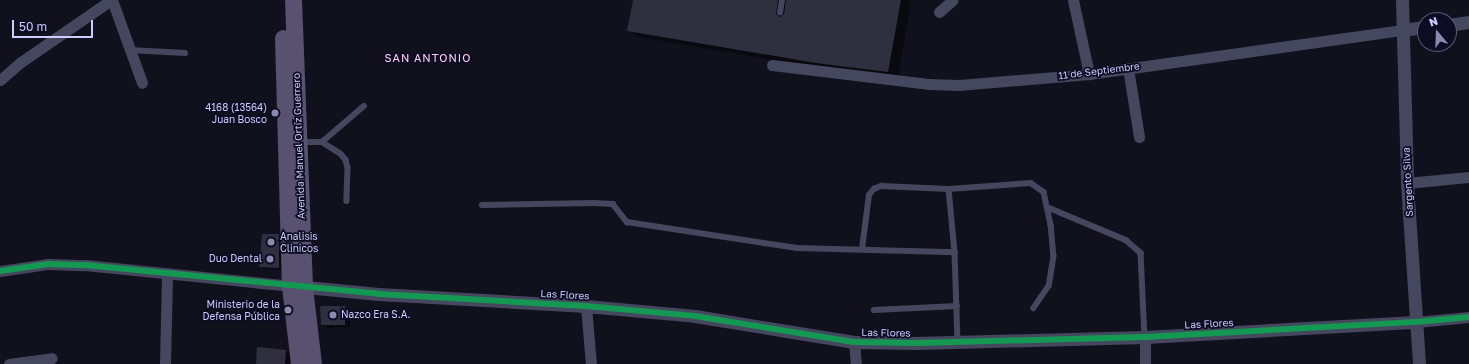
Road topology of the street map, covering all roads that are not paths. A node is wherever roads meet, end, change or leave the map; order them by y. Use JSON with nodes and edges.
{"nodes":[{"id":1,"x":112,"y":0,"type":"edge"},
{"id":2,"x":282,"y":0,"type":"edge"},
{"id":3,"x":293,"y":0,"type":"edge"},
{"id":4,"x":782,"y":0,"type":"edge"},
{"id":5,"x":953,"y":0,"type":"edge"},
{"id":6,"x":1073,"y":0,"type":"edge"},
{"id":7,"x":1402,"y":0,"type":"edge"},
{"id":8,"x":939,"y":12,"type":"dead end"},
{"id":9,"x":780,"y":13,"type":"dead end"},
{"id":10,"x":1469,"y":22,"type":"edge"},
{"id":11,"x":1457,"y":24,"type":"edge"},
{"id":12,"x":1417,"y":28,"type":"edge"},
{"id":13,"x":1403,"y":30,"type":"junction"},
{"id":14,"x":130,"y":50,"type":"junction"},
{"id":15,"x":185,"y":53,"type":"dead end"},
{"id":16,"x":772,"y":65,"type":"dead end"},
{"id":17,"x":1128,"y":68,"type":"junction"},
{"id":18,"x":1088,"y":74,"type":"junction"},
{"id":19,"x":0,"y":80,"type":"edge"},
{"id":20,"x":142,"y":83,"type":"dead end"},
{"id":21,"x":364,"y":106,"type":"dead end"},
{"id":22,"x":1139,"y":137,"type":"dead end"},
{"id":23,"x":299,"y":142,"type":"junction"},
{"id":24,"x":322,"y":142,"type":"junction"},
{"id":25,"x":1469,"y":177,"type":"edge"},
{"id":26,"x":1407,"y":183,"type":"junction"},
{"id":27,"x":950,"y":189,"type":"junction"},
{"id":28,"x":347,"y":201,"type":"dead end"},
{"id":29,"x":482,"y":205,"type":"dead end"},
{"id":30,"x":1047,"y":207,"type":"junction"},
{"id":31,"x":862,"y":250,"type":"junction"},
{"id":32,"x":955,"y":252,"type":"junction"},
{"id":33,"x":0,"y":271,"type":"edge"},
{"id":34,"x":167,"y":273,"type":"junction"},
{"id":35,"x":297,"y":286,"type":"junction"},
{"id":36,"x":586,"y":306,"type":"junction"},
{"id":37,"x":957,"y":306,"type":"junction"},
{"id":38,"x":1034,"y":308,"type":"dead end"},
{"id":39,"x":874,"y":310,"type":"dead end"},
{"id":40,"x":1469,"y":317,"type":"edge"},
{"id":41,"x":1416,"y":322,"type":"junction"},
{"id":42,"x":1145,"y":337,"type":"junction"},
{"id":43,"x":958,"y":341,"type":"junction"},
{"id":44,"x":854,"y":342,"type":"junction"},
{"id":45,"x":52,"y":358,"type":"dead end"},
{"id":46,"x":9,"y":364,"type":"edge"},
{"id":47,"x":165,"y":364,"type":"edge"},
{"id":48,"x":299,"y":364,"type":"edge"},
{"id":49,"x":313,"y":364,"type":"edge"},
{"id":50,"x":591,"y":364,"type":"edge"},
{"id":51,"x":856,"y":364,"type":"edge"},
{"id":52,"x":1145,"y":364,"type":"edge"},
{"id":53,"x":1419,"y":364,"type":"edge"}],
"edges":[{"from":1,"to":14,"type":"street"},
{"from":1,"to":19,"type":"street"},
{"from":2,"to":35,"type":"main road","name":"Avenida Manuel Ortíz Guerrero"},
{"from":3,"to":23,"type":"main road","name":"Avenida Manuel Ortíz Guerrero"},
{"from":4,"to":9,"type":"lane"},
{"from":5,"to":8,"type":"street"},
{"from":6,"to":18,"type":"street"},
{"from":7,"to":13,"type":"street","name":"Sargento Silva"},
{"from":10,"to":11,"type":"street"},
{"from":12,"to":13,"type":"street","name":"11 de Septiembre"},
{"from":13,"to":17,"type":"street","name":"11 de Septiembre"},
{"from":13,"to":26,"type":"street","name":"Sargento Silva"},
{"from":14,"to":15,"type":"lane"},
{"from":14,"to":20,"type":"street"},
{"from":16,"to":18,"type":"street","name":"11 de Septiembre"},
{"from":17,"to":18,"type":"street","name":"11 de Septiembre"},
{"from":17,"to":22,"type":"street"},
{"from":21,"to":24,"type":"lane"},
{"from":23,"to":24,"type":"lane"},
{"from":23,"to":35,"type":"main road","name":"Avenida Manuel Ortíz Guerrero"},
{"from":24,"to":28,"type":"lane"},
{"from":25,"to":26,"type":"street"},
{"from":26,"to":41,"type":"street","name":"Sargento Silva"},
{"from":27,"to":30,"type":"lane"},
{"from":27,"to":31,"type":"lane"},
{"from":27,"to":32,"type":"lane"},
{"from":29,"to":31,"type":"lane"},
{"from":30,"to":38,"type":"lane"},
{"from":30,"to":42,"type":"lane"},
{"from":31,"to":32,"type":"lane"},
{"from":32,"to":37,"type":"lane"},
{"from":33,"to":34,"type":"street"},
{"from":34,"to":35,"type":"street"},
{"from":34,"to":47,"type":"street"},
{"from":35,"to":36,"type":"street","name":"Las Flores"},
{"from":35,"to":48,"type":"main road","name":"Avenida Manuel Ortíz Guerrero"},
{"from":35,"to":49,"type":"main road","name":"Avenida Manuel Ortíz Guerrero"},
{"from":36,"to":44,"type":"street","name":"Las Flores"},
{"from":36,"to":50,"type":"street"},
{"from":37,"to":39,"type":"lane"},
{"from":37,"to":43,"type":"lane"},
{"from":40,"to":41,"type":"street","name":"Las Flores"},
{"from":41,"to":42,"type":"street","name":"Las Flores"},
{"from":41,"to":53,"type":"street","name":"Sargento Silva"},
{"from":42,"to":43,"type":"street","name":"Las Flores"},
{"from":42,"to":52,"type":"street"},
{"from":43,"to":44,"type":"street","name":"Las Flores"},
{"from":44,"to":51,"type":"street"},
{"from":45,"to":46,"type":"street"}]}
